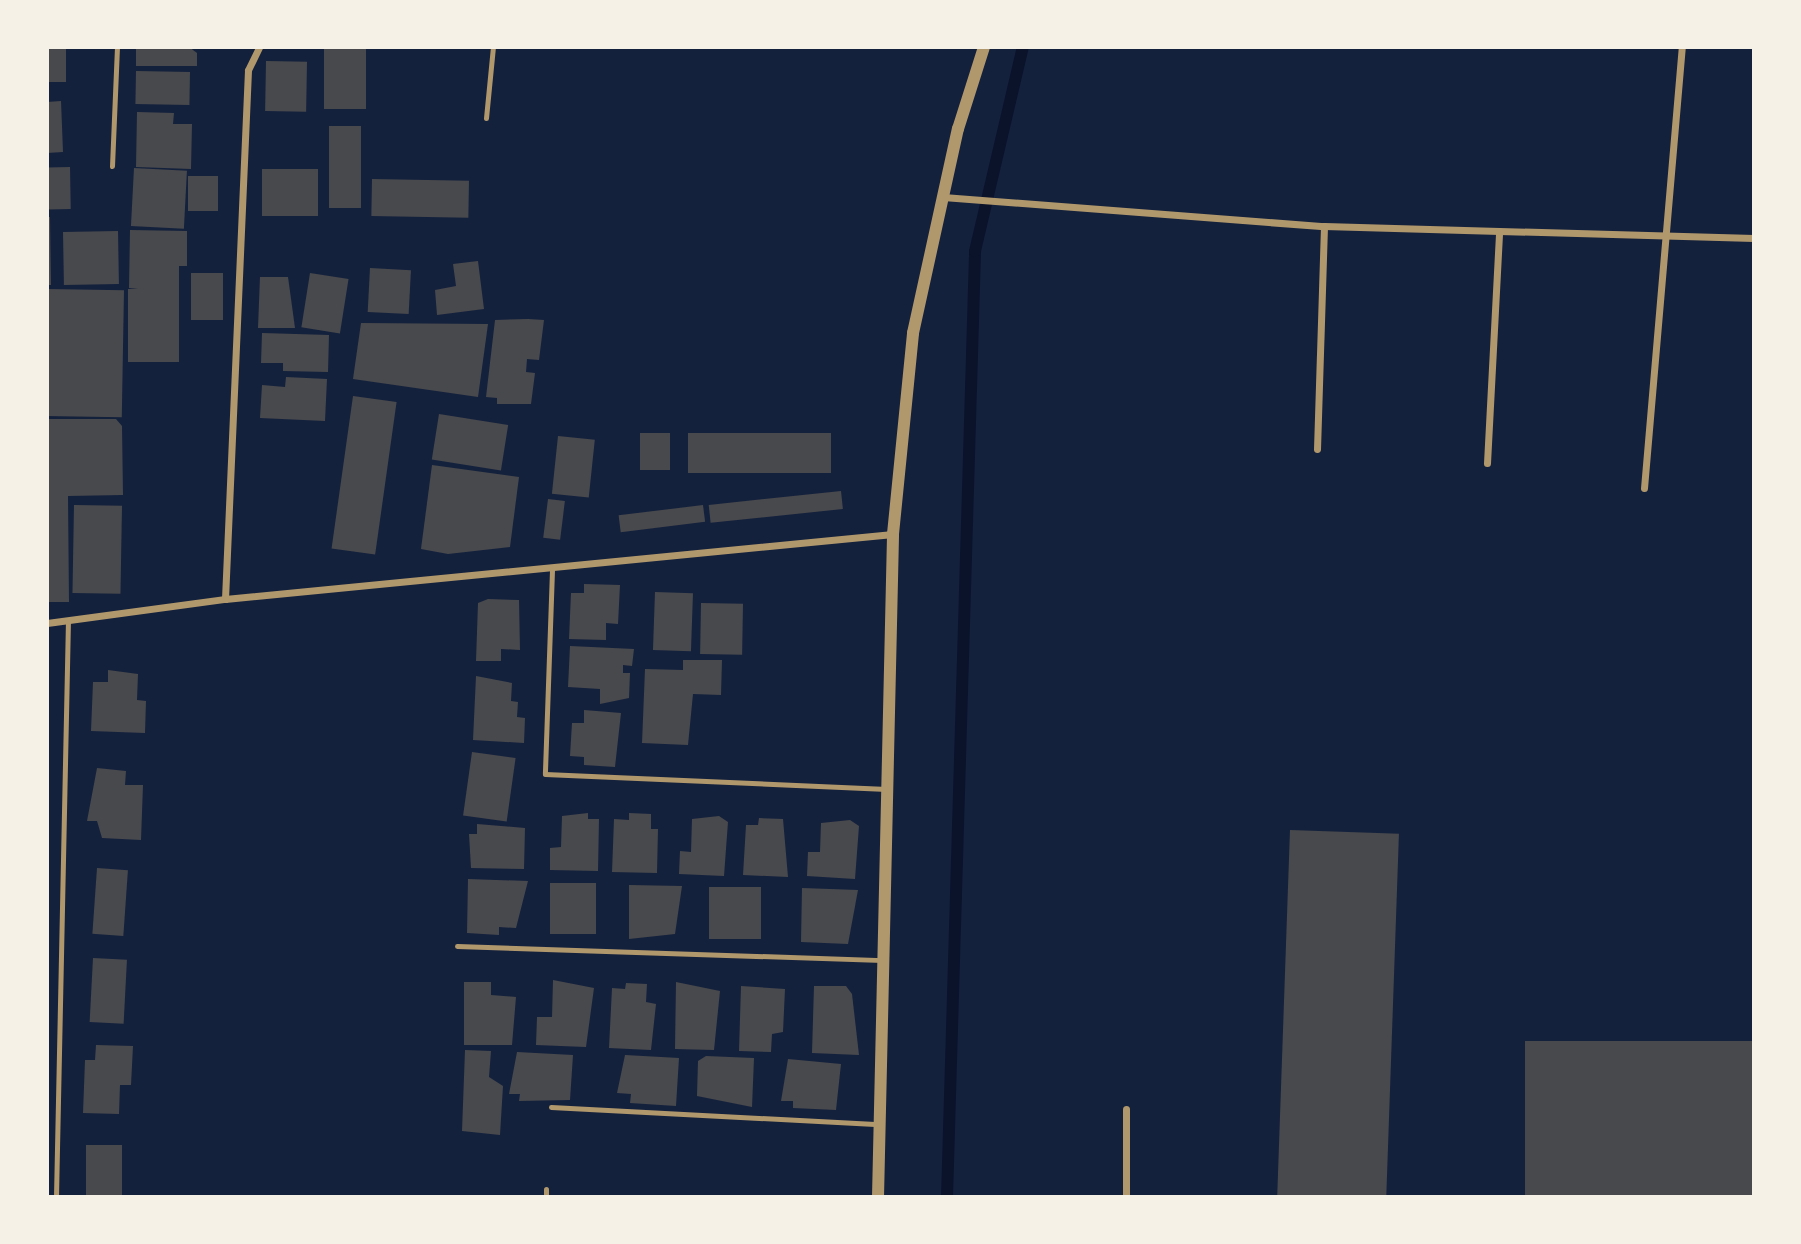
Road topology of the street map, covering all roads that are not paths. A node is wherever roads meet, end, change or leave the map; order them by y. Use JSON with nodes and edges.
{"nodes":[{"id":1,"x":117,"y":47,"type":"edge"},
{"id":2,"x":259,"y":47,"type":"edge"},
{"id":3,"x":493,"y":47,"type":"edge"},
{"id":4,"x":984,"y":47,"type":"edge"},
{"id":5,"x":1682,"y":47,"type":"edge"},
{"id":6,"x":486,"y":118,"type":"dead end"},
{"id":7,"x":111,"y":166,"type":"dead end"},
{"id":8,"x":943,"y":197,"type":"junction"},
{"id":9,"x":1324,"y":226,"type":"junction"},
{"id":10,"x":1499,"y":231,"type":"junction"},
{"id":11,"x":1668,"y":236,"type":"junction"},
{"id":12,"x":1754,"y":238,"type":"edge"},
{"id":13,"x":1317,"y":449,"type":"dead end"},
{"id":14,"x":1487,"y":463,"type":"dead end"},
{"id":15,"x":1644,"y":488,"type":"dead end"},
{"id":16,"x":893,"y":534,"type":"junction"},
{"id":17,"x":552,"y":570,"type":"junction"},
{"id":18,"x":225,"y":599,"type":"junction"},
{"id":19,"x":68,"y":620,"type":"junction"},
{"id":20,"x":47,"y":623,"type":"edge"},
{"id":21,"x":887,"y":789,"type":"junction"},
{"id":22,"x":457,"y":946,"type":"dead end"},
{"id":23,"x":883,"y":960,"type":"junction"},
{"id":24,"x":551,"y":1108,"type":"dead end"},
{"id":25,"x":1126,"y":1109,"type":"dead end"},
{"id":26,"x":880,"y":1124,"type":"junction"},
{"id":27,"x":546,"y":1189,"type":"dead end"},
{"id":28,"x":56,"y":1197,"type":"edge"},
{"id":29,"x":545,"y":1197,"type":"edge"},
{"id":30,"x":878,"y":1197,"type":"edge"},
{"id":31,"x":1126,"y":1197,"type":"edge"}],
"edges":[{"from":1,"to":7,"type":"lane"},
{"from":2,"to":18,"type":"street"},
{"from":3,"to":6,"type":"lane"},
{"from":4,"to":8,"type":"street"},
{"from":5,"to":11,"type":"street"},
{"from":8,"to":9,"type":"street"},
{"from":8,"to":16,"type":"street"},
{"from":9,"to":10,"type":"street"},
{"from":9,"to":13,"type":"street"},
{"from":10,"to":11,"type":"street"},
{"from":10,"to":14,"type":"street"},
{"from":11,"to":12,"type":"street"},
{"from":11,"to":15,"type":"street"},
{"from":16,"to":17,"type":"street"},
{"from":16,"to":21,"type":"street"},
{"from":17,"to":18,"type":"street"},
{"from":17,"to":21,"type":"lane"},
{"from":18,"to":19,"type":"street"},
{"from":19,"to":20,"type":"street"},
{"from":19,"to":28,"type":"lane"},
{"from":21,"to":23,"type":"street"},
{"from":22,"to":23,"type":"lane"},
{"from":23,"to":26,"type":"street"},
{"from":24,"to":26,"type":"lane"},
{"from":25,"to":31,"type":"street"},
{"from":26,"to":30,"type":"street"},
{"from":27,"to":29,"type":"lane"}]}
